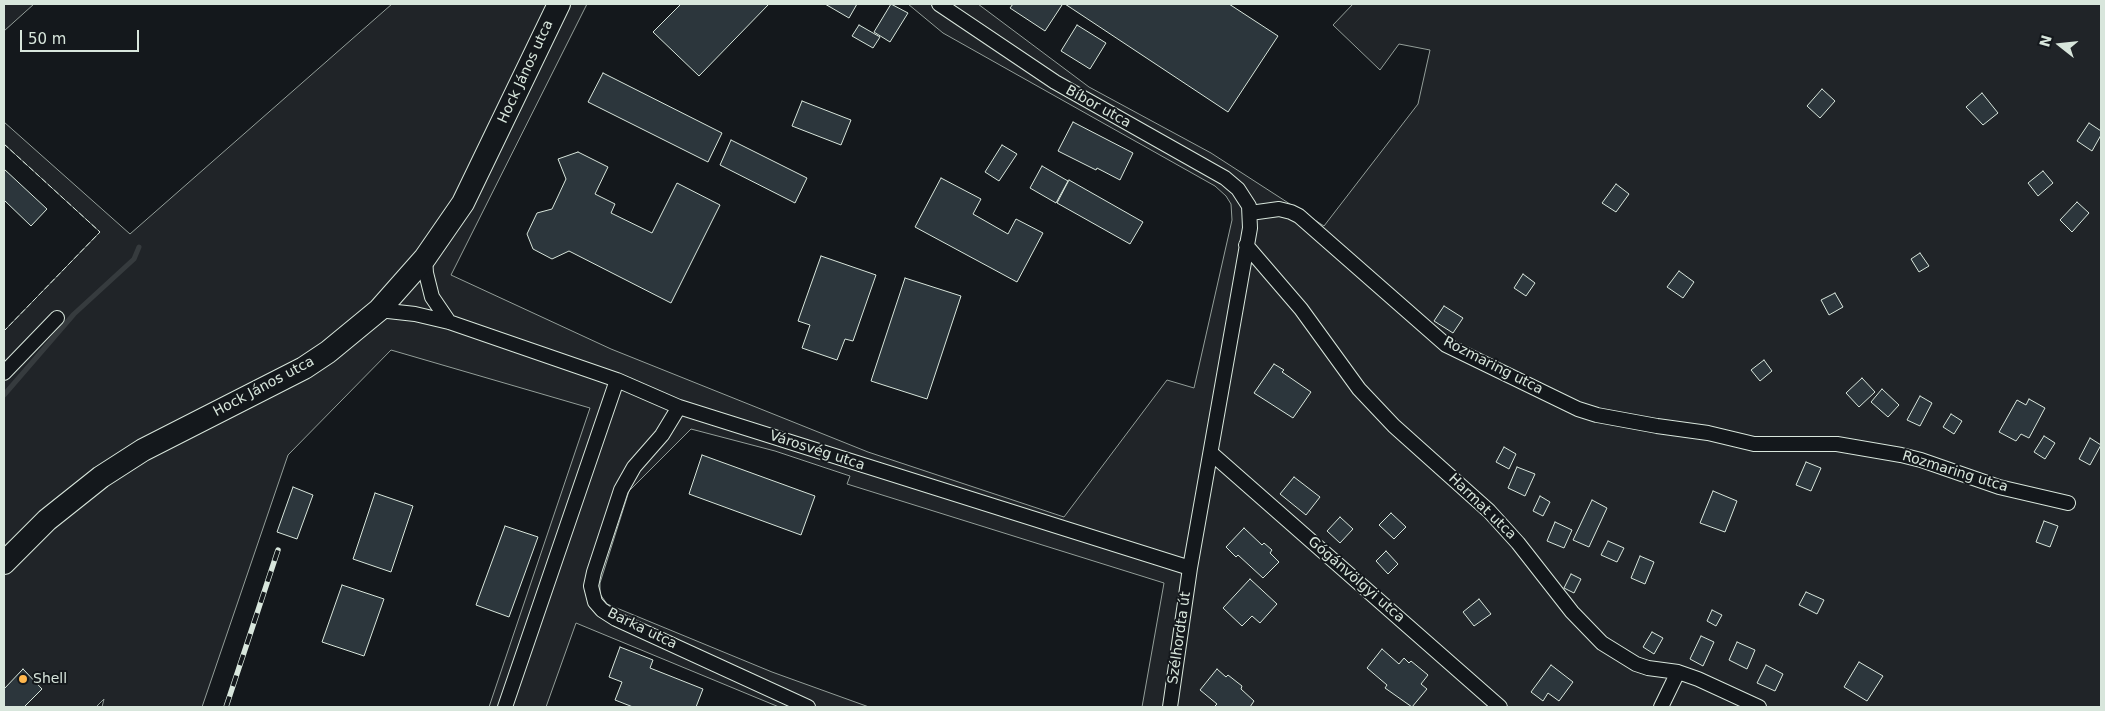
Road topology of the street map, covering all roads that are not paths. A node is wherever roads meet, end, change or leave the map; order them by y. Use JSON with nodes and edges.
{"nodes":[{"id":1,"x":560,"y":4,"type":"edge"},
{"id":2,"x":939,"y":4,"type":"edge"},
{"id":3,"x":1250,"y":213,"type":"junction"},
{"id":4,"x":1246,"y":245,"type":"junction"},
{"id":5,"x":425,"y":258,"type":"junction"},
{"id":6,"x":379,"y":310,"type":"junction"},
{"id":7,"x":57,"y":318,"type":"dead end"},
{"id":8,"x":449,"y":322,"type":"junction"},
{"id":9,"x":4,"y":373,"type":"edge"},
{"id":10,"x":617,"y":380,"type":"junction"},
{"id":11,"x":679,"y":408,"type":"junction"},
{"id":12,"x":1211,"y":453,"type":"junction"},
{"id":13,"x":2068,"y":503,"type":"dead end"},
{"id":14,"x":4,"y":562,"type":"edge"},
{"id":15,"x":1190,"y":568,"type":"junction"},
{"id":16,"x":1678,"y":672,"type":"junction"},
{"id":17,"x":505,"y":707,"type":"edge"},
{"id":18,"x":808,"y":707,"type":"edge"},
{"id":19,"x":1170,"y":707,"type":"edge"},
{"id":20,"x":1500,"y":707,"type":"edge"},
{"id":21,"x":1661,"y":707,"type":"edge"},
{"id":22,"x":1759,"y":707,"type":"edge"}],
"edges":[{"from":1,"to":5,"type":"main road","name":"Hock János utca"},
{"from":2,"to":3,"type":"street","name":"Bíbor utca"},
{"from":3,"to":4,"type":"street"},
{"from":3,"to":13,"type":"street","name":"Rozmaring utca"},
{"from":4,"to":12,"type":"street"},
{"from":4,"to":16,"type":"street","name":"Harmat utca"},
{"from":5,"to":6,"type":"main road","name":"Hock János utca"},
{"from":5,"to":8,"type":"street"},
{"from":6,"to":8,"type":"street","name":"Városvég utca"},
{"from":6,"to":14,"type":"main road","name":"Hock János utca"},
{"from":7,"to":9,"type":"street"},
{"from":8,"to":10,"type":"street","name":"Városvég utca"},
{"from":10,"to":11,"type":"street","name":"Városvég utca"},
{"from":10,"to":17,"type":"street"},
{"from":11,"to":15,"type":"street","name":"Városvég utca"},
{"from":11,"to":18,"type":"street","name":"Barka utca"},
{"from":12,"to":15,"type":"street"},
{"from":12,"to":20,"type":"street","name":"Gógánvölgyi utca"},
{"from":15,"to":19,"type":"street","name":"Szélhordta út"},
{"from":16,"to":21,"type":"street"},
{"from":16,"to":22,"type":"street","name":"Harmat utca"}]}
